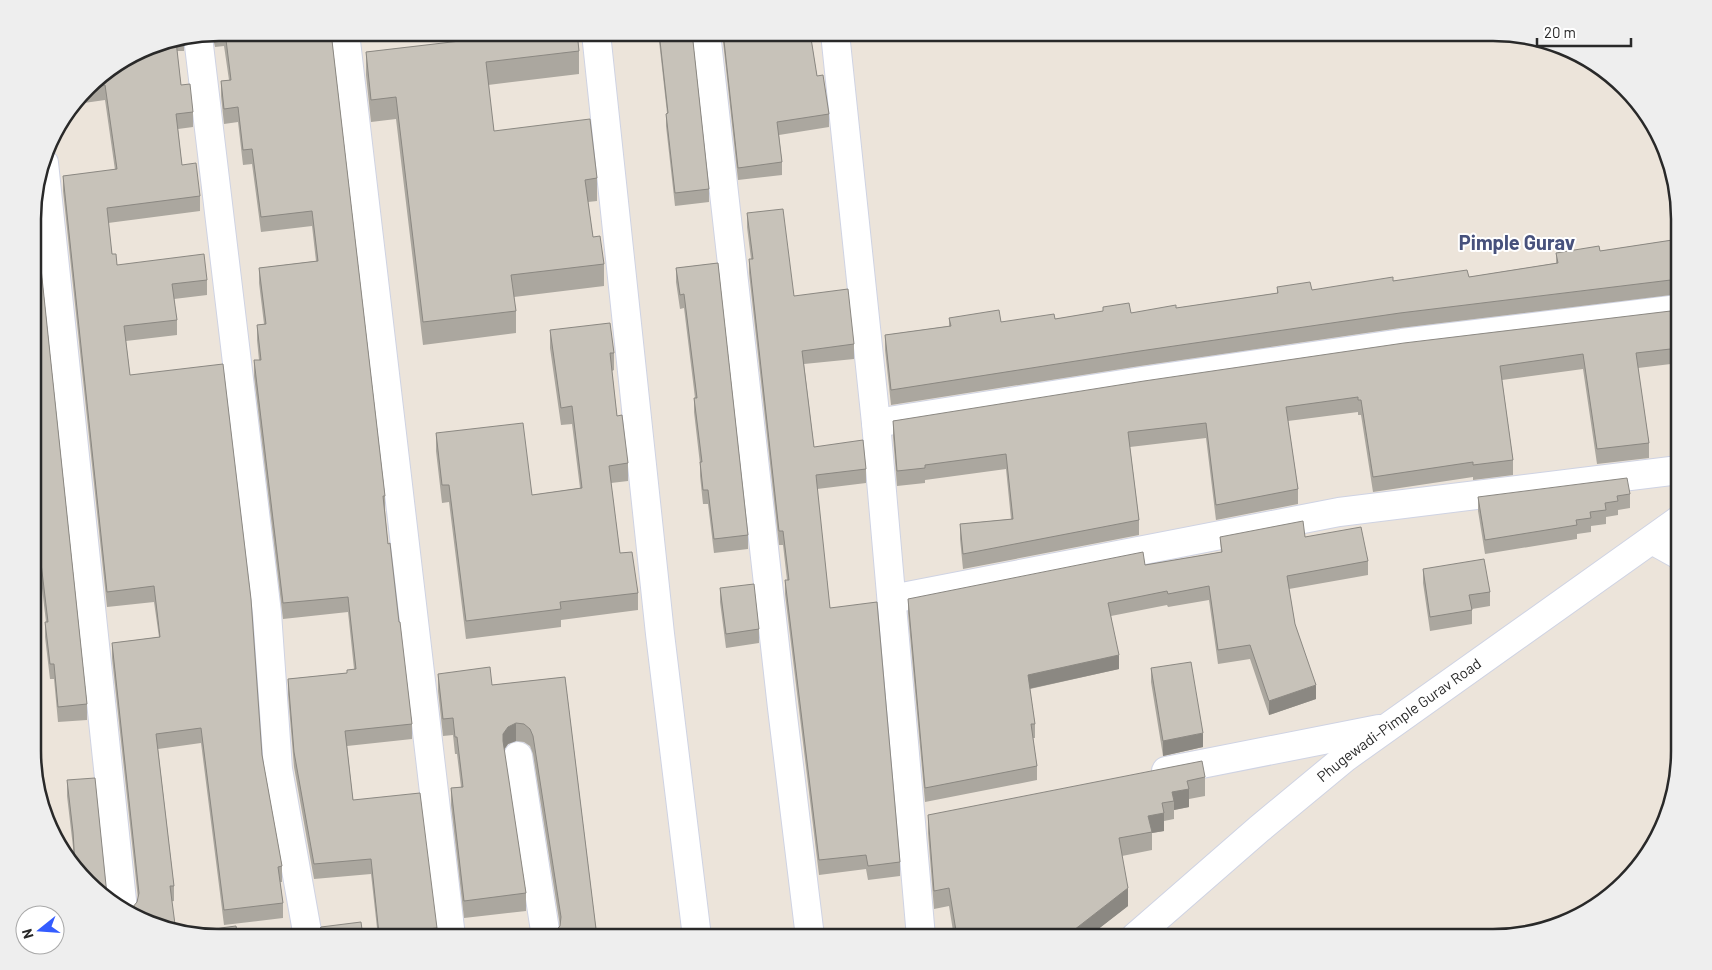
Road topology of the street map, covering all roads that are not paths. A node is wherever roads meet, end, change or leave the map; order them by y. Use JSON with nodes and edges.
{"nodes":[{"id":1,"x":346,"y":41,"type":"edge"},
{"id":2,"x":597,"y":41,"type":"edge"},
{"id":3,"x":707,"y":41,"type":"edge"},
{"id":4,"x":836,"y":41,"type":"edge"},
{"id":5,"x":199,"y":43,"type":"edge"},
{"id":6,"x":46,"y":180,"type":"edge"},
{"id":7,"x":1670,"y":310,"type":"edge"},
{"id":8,"x":876,"y":423,"type":"junction"},
{"id":9,"x":1670,"y":471,"type":"edge"},
{"id":10,"x":1671,"y":526,"type":"edge"},
{"id":11,"x":1652,"y":540,"type":"junction"},
{"id":12,"x":1671,"y":550,"type":"edge"},
{"id":13,"x":892,"y":599,"type":"junction"},
{"id":14,"x":1389,"y":727,"type":"junction"},
{"id":15,"x":518,"y":756,"type":"dead end"},
{"id":16,"x":1144,"y":775,"type":"edge"},
{"id":17,"x":939,"y":815,"type":"edge"},
{"id":18,"x":910,"y":821,"type":"junction"},
{"id":19,"x":122,"y":900,"type":"edge"},
{"id":20,"x":306,"y":929,"type":"edge"},
{"id":21,"x":450,"y":929,"type":"edge"},
{"id":22,"x":545,"y":929,"type":"edge"},
{"id":23,"x":696,"y":929,"type":"edge"},
{"id":24,"x":809,"y":929,"type":"edge"},
{"id":25,"x":920,"y":929,"type":"edge"},
{"id":26,"x":1144,"y":929,"type":"edge"}],
"edges":[{"from":1,"to":21,"type":"street"},
{"from":2,"to":23,"type":"street"},
{"from":3,"to":24,"type":"street"},
{"from":4,"to":8,"type":"street"},
{"from":5,"to":20,"type":"street"},
{"from":6,"to":19,"type":"street"},
{"from":7,"to":8,"type":"street"},
{"from":8,"to":13,"type":"street"},
{"from":9,"to":13,"type":"street"},
{"from":10,"to":11,"type":"street","name":"Phugewadi-Pimple Gurav Road"},
{"from":11,"to":12,"type":"street"},
{"from":11,"to":14,"type":"street","name":"Phugewadi-Pimple Gurav Road"},
{"from":13,"to":18,"type":"street"},
{"from":14,"to":16,"type":"street"},
{"from":14,"to":26,"type":"street","name":"Phugewadi-Pimple Gurav Road"},
{"from":15,"to":22,"type":"street"},
{"from":17,"to":18,"type":"street"},
{"from":18,"to":25,"type":"street"}]}
